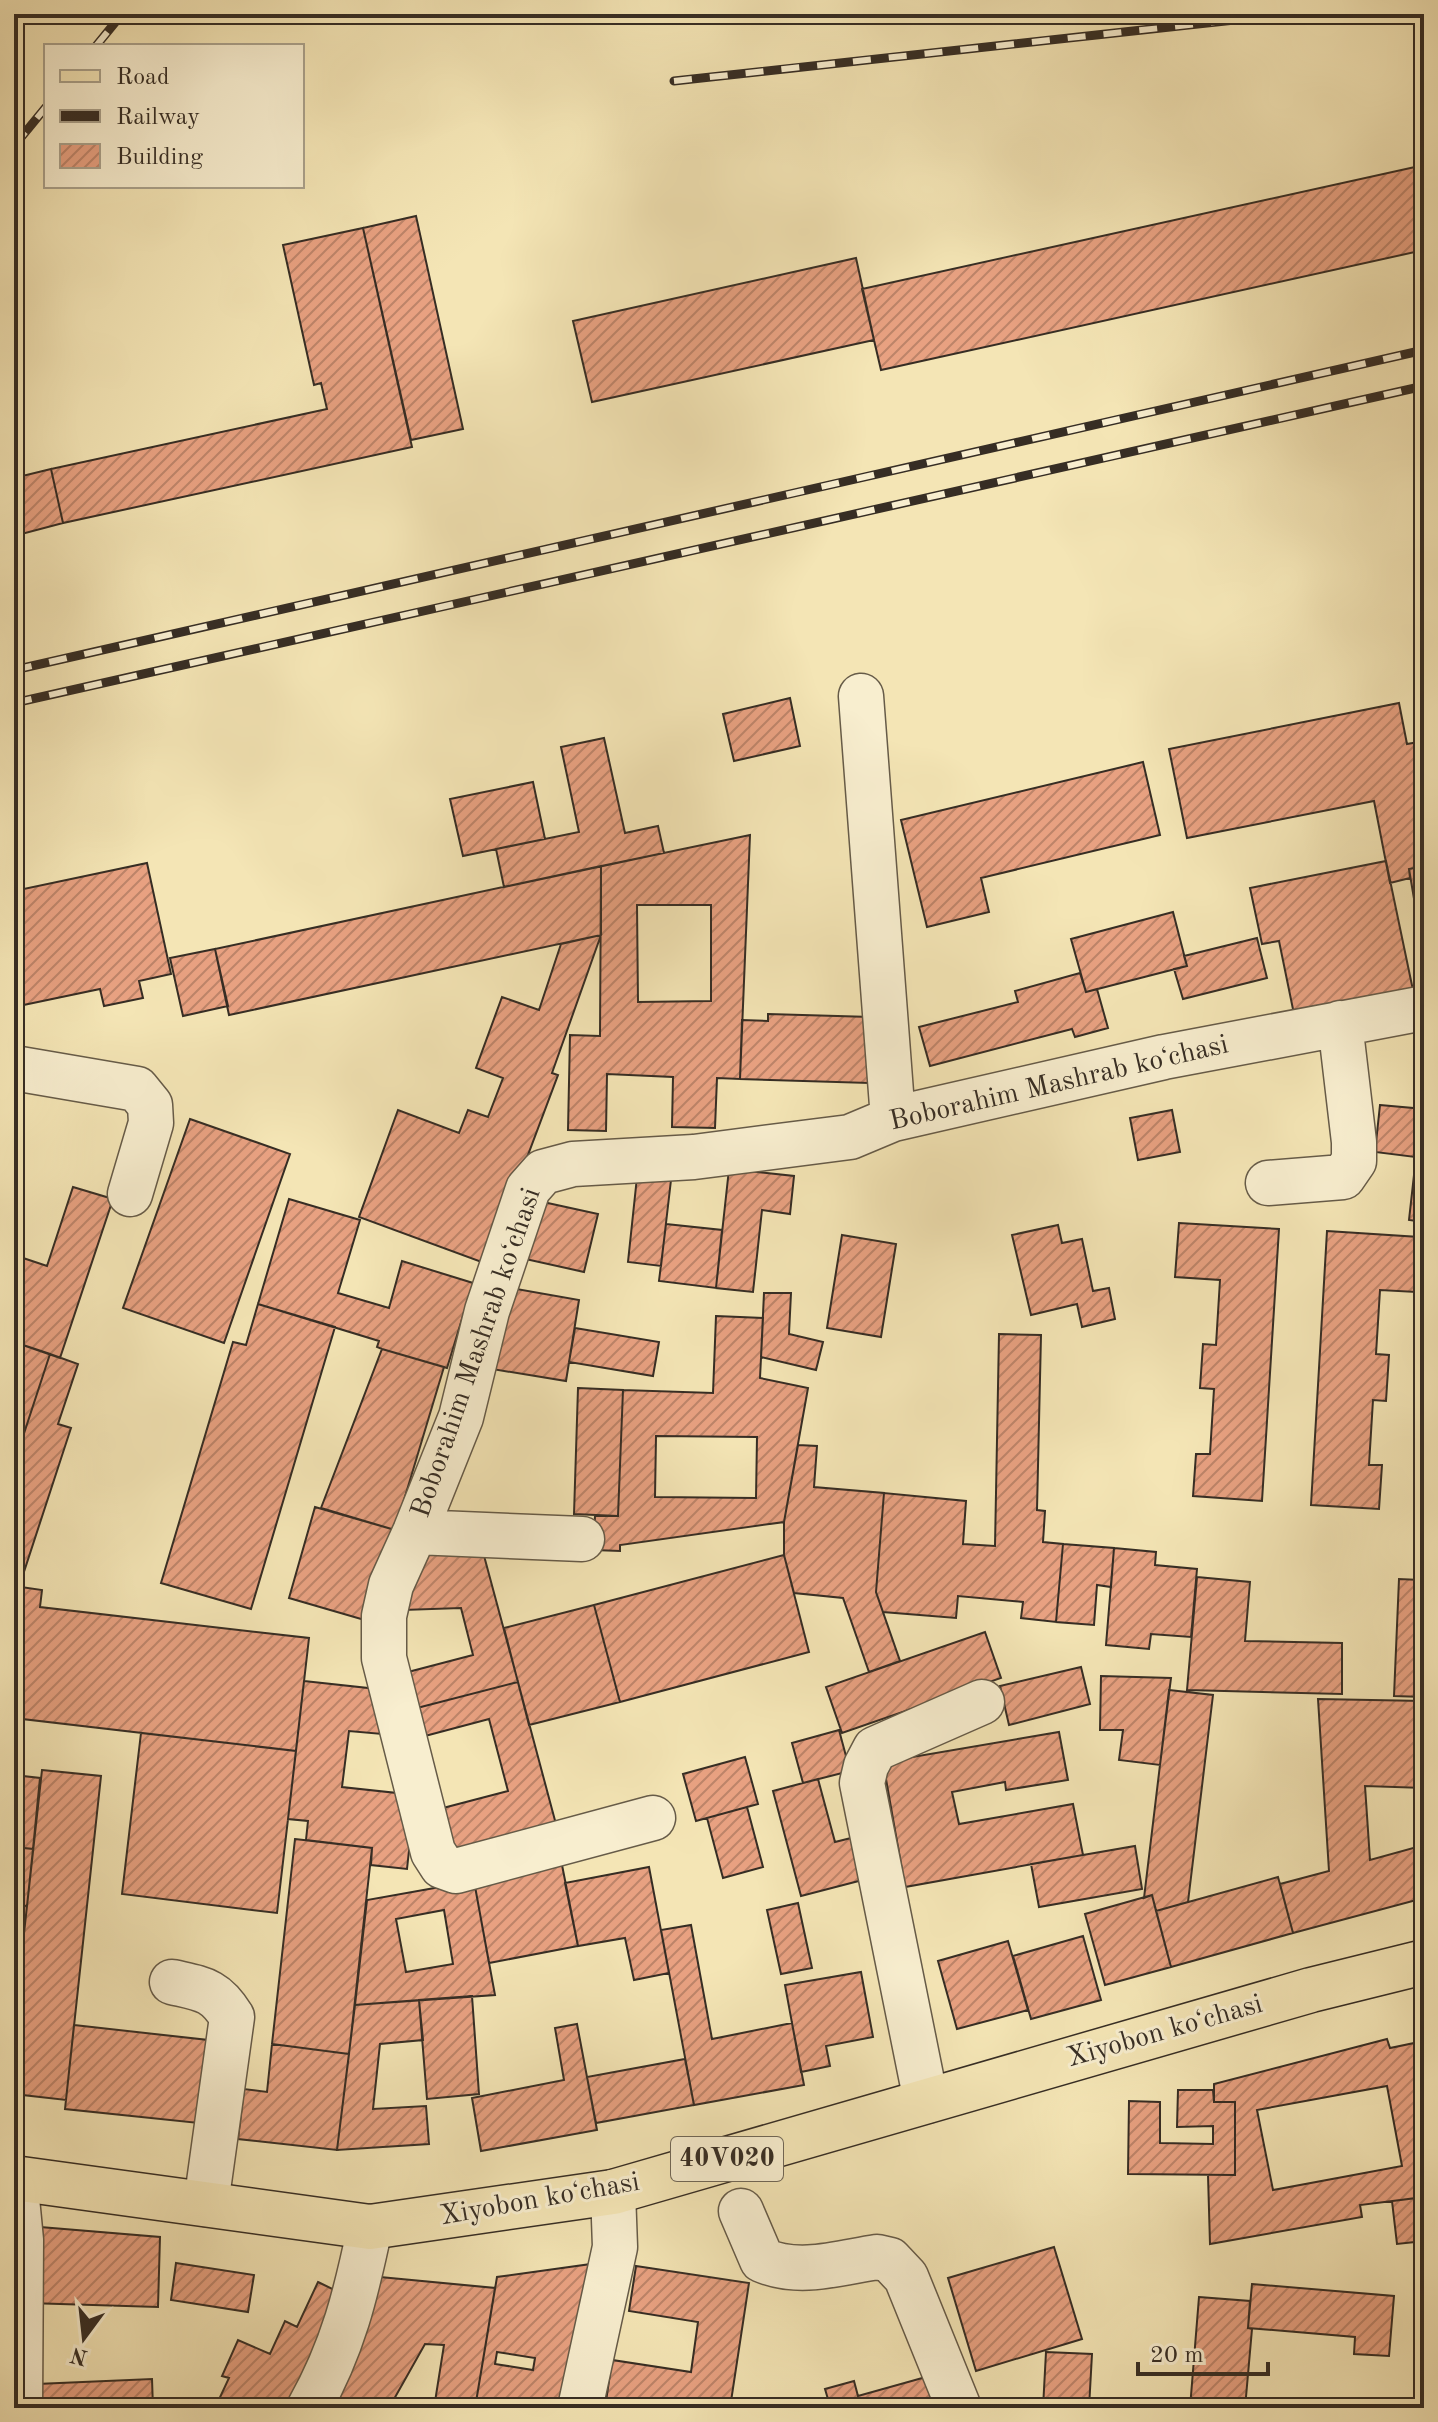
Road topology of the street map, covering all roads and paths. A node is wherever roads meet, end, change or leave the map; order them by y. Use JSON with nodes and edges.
{"nodes":[{"id":1,"x":861,"y":696,"type":"dead end"},
{"id":2,"x":1424,"y":1008,"type":"edge"},
{"id":3,"x":1340,"y":1023,"type":"junction"},
{"id":4,"x":14,"y":1068,"type":"edge"},
{"id":5,"x":893,"y":1119,"type":"junction"},
{"id":6,"x":1268,"y":1183,"type":"dead end"},
{"id":7,"x":130,"y":1194,"type":"dead end"},
{"id":8,"x":415,"y":1532,"type":"junction"},
{"id":9,"x":582,"y":1539,"type":"dead end"},
{"id":10,"x":982,"y":1702,"type":"dead end"},
{"id":11,"x":653,"y":1818,"type":"dead end"},
{"id":12,"x":1424,"y":1962,"type":"edge"},
{"id":13,"x":172,"y":1982,"type":"dead end"},
{"id":14,"x":926,"y":2101,"type":"junction"},
{"id":15,"x":15,"y":2178,"type":"edge"},
{"id":16,"x":613,"y":2192,"type":"junction"},
{"id":17,"x":206,"y":2204,"type":"junction"},
{"id":18,"x":741,"y":2211,"type":"dead end"},
{"id":19,"x":370,"y":2227,"type":"junction"},
{"id":20,"x":20,"y":2408,"type":"edge"},
{"id":21,"x":309,"y":2408,"type":"edge"},
{"id":22,"x":580,"y":2408,"type":"edge"},
{"id":23,"x":959,"y":2408,"type":"edge"}],
"edges":[{"from":1,"to":5,"type":"street"},
{"from":2,"to":3,"type":"street","name":"Boborahim Mashrab koʻchasi"},
{"from":3,"to":5,"type":"street","name":"Boborahim Mashrab koʻchasi"},
{"from":3,"to":6,"type":"street"},
{"from":4,"to":7,"type":"street"},
{"from":5,"to":8,"type":"street","name":"Boborahim Mashrab koʻchasi"},
{"from":8,"to":9,"type":"street"},
{"from":8,"to":11,"type":"street","name":"Boborahim Mashrab koʻchasi"},
{"from":10,"to":14,"type":"street"},
{"from":12,"to":14,"type":"main road","name":"Xiyobon koʻchasi","number":"40V020"},
{"from":13,"to":17,"type":"street"},
{"from":14,"to":16,"type":"main road","name":"Xiyobon koʻchasi","number":"40V020"},
{"from":15,"to":17,"type":"main road","name":"Xiyobon koʻchasi","number":"40V020"},
{"from":15,"to":20,"type":"street"},
{"from":16,"to":19,"type":"main road","name":"Xiyobon koʻchasi","number":"40V020"},
{"from":16,"to":22,"type":"street"},
{"from":17,"to":19,"type":"main road","name":"Xiyobon koʻchasi","number":"40V020"},
{"from":18,"to":23,"type":"street"},
{"from":19,"to":21,"type":"street"}]}
